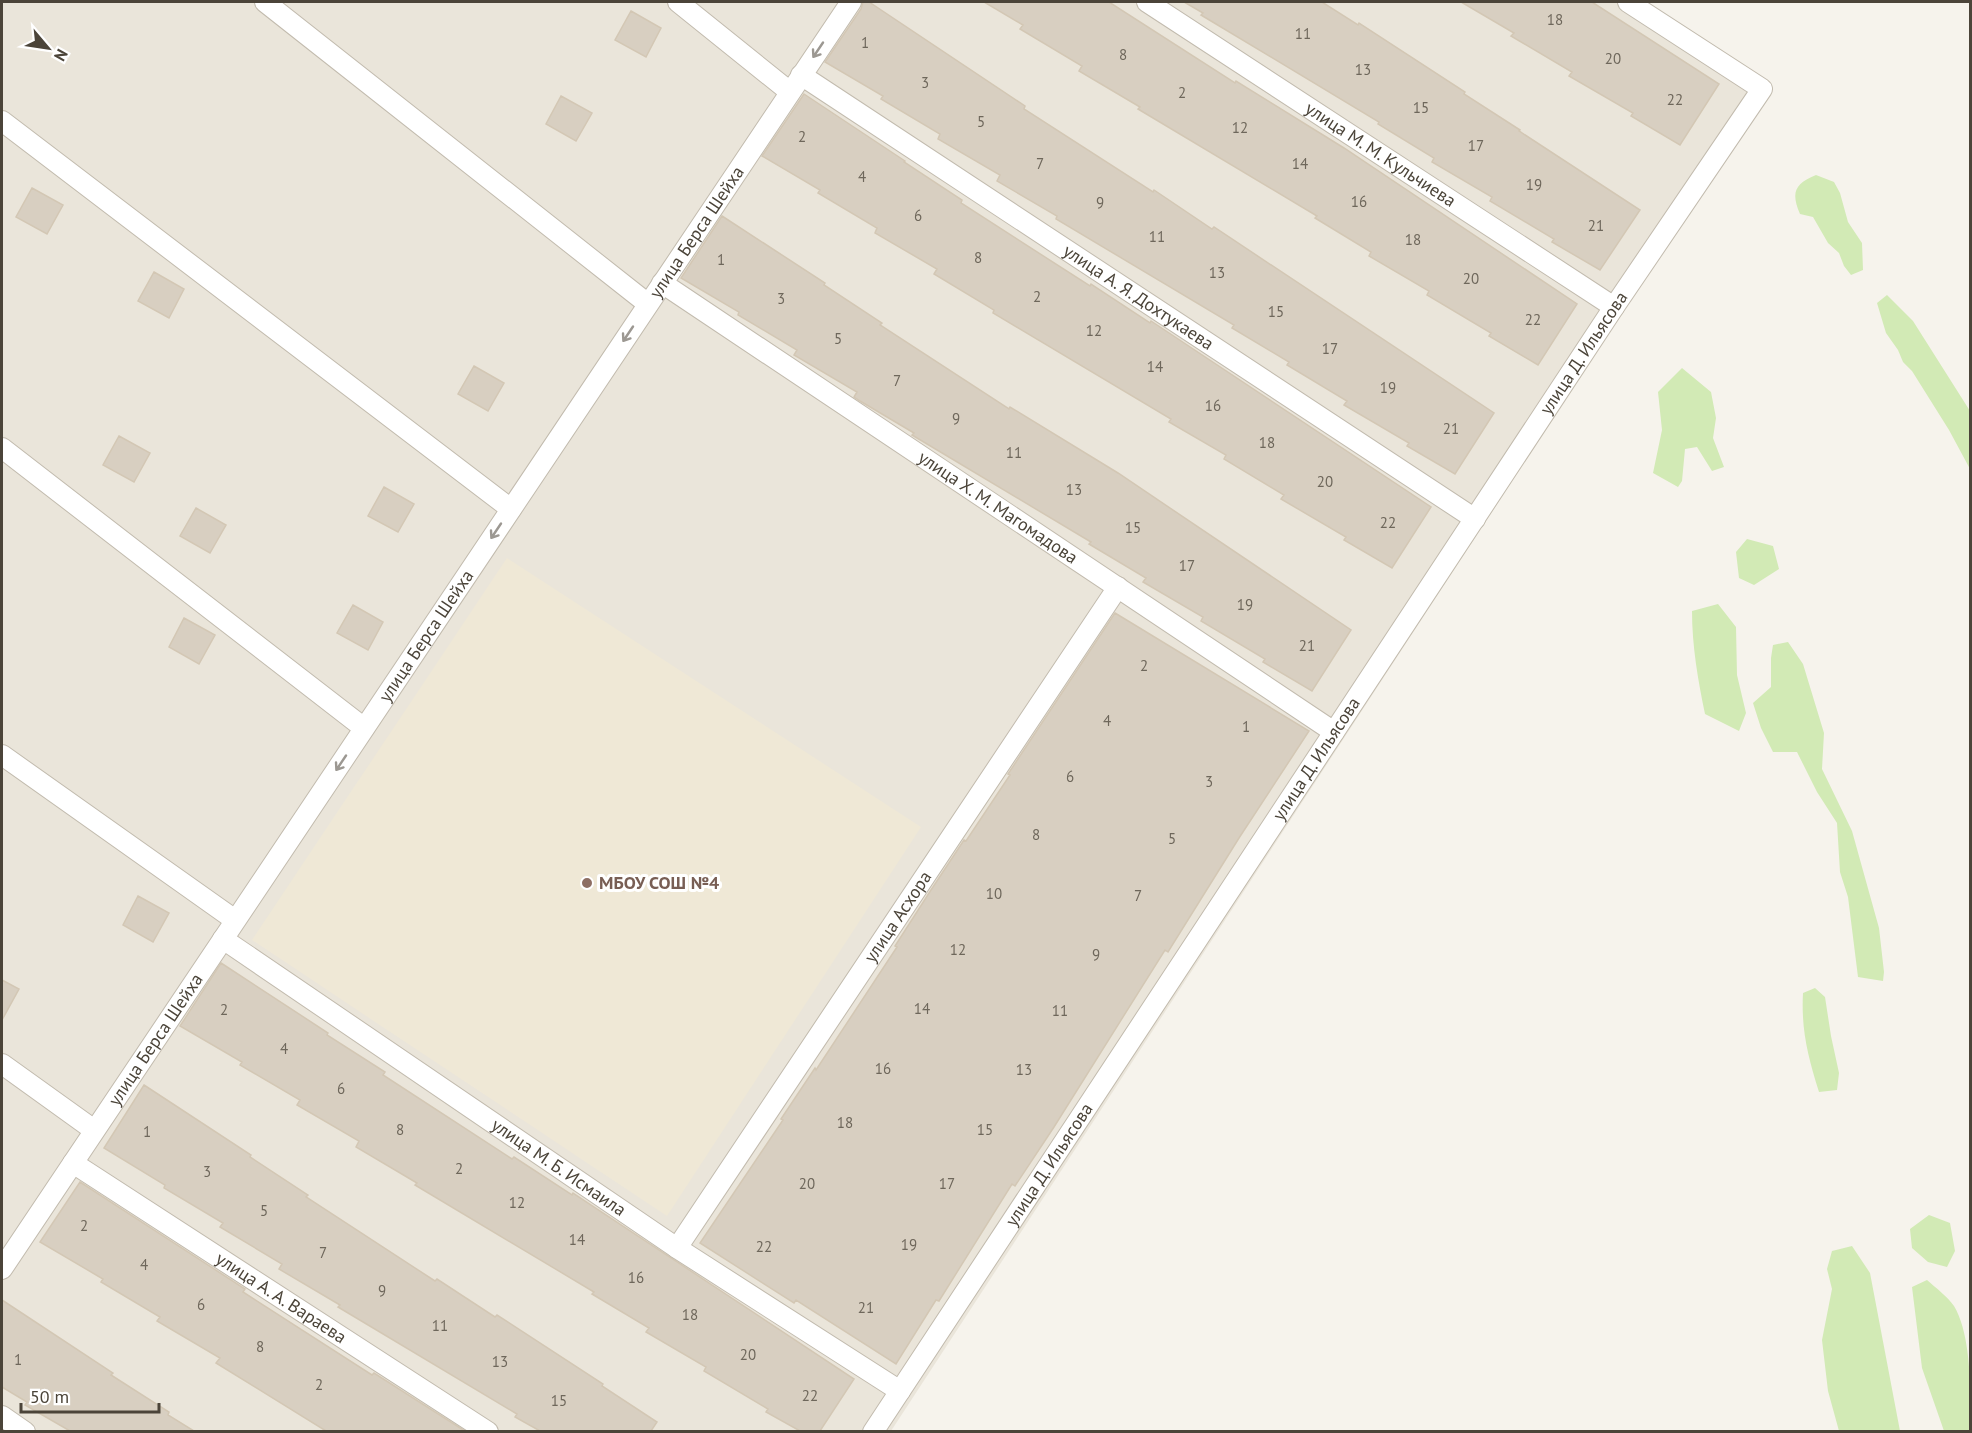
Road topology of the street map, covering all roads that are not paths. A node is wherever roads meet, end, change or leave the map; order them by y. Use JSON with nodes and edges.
{"nodes":[{"id":1,"x":265,"y":2,"type":"edge"},
{"id":2,"x":678,"y":2,"type":"edge"},
{"id":3,"x":850,"y":2,"type":"edge"},
{"id":4,"x":1147,"y":2,"type":"edge"},
{"id":5,"x":1628,"y":2,"type":"edge"},
{"id":6,"x":801,"y":75,"type":"junction"},
{"id":7,"x":790,"y":92,"type":"junction"},
{"id":8,"x":2,"y":121,"type":"edge"},
{"id":9,"x":662,"y":283,"type":"junction"},
{"id":10,"x":648,"y":304,"type":"junction"},
{"id":11,"x":1614,"y":307,"type":"junction"},
{"id":12,"x":2,"y":448,"type":"edge"},
{"id":13,"x":511,"y":509,"type":"junction"},
{"id":14,"x":1475,"y":519,"type":"junction"},
{"id":15,"x":1118,"y":587,"type":"junction"},
{"id":16,"x":364,"y":728,"type":"junction"},
{"id":17,"x":1334,"y":732,"type":"junction"},
{"id":18,"x":2,"y":756,"type":"edge"},
{"id":19,"x":235,"y":920,"type":"junction"},
{"id":20,"x":223,"y":939,"type":"junction"},
{"id":21,"x":2,"y":1064,"type":"edge"},
{"id":22,"x":94,"y":1130,"type":"junction"},
{"id":23,"x":73,"y":1163,"type":"junction"},
{"id":24,"x":677,"y":1248,"type":"junction"},
{"id":25,"x":2,"y":1269,"type":"edge"},
{"id":26,"x":900,"y":1391,"type":"junction"},
{"id":27,"x":2,"y":1416,"type":"edge"},
{"id":28,"x":25,"y":1431,"type":"edge"},
{"id":29,"x":488,"y":1431,"type":"edge"},
{"id":30,"x":873,"y":1431,"type":"edge"}],
"edges":[{"from":1,"to":10,"type":"street"},
{"from":2,"to":7,"type":"street"},
{"from":3,"to":6,"type":"street","name":"улица Берса Шейха","one_way":true},
{"from":4,"to":11,"type":"street","name":"улица М. М. Кульчиева"},
{"from":5,"to":11,"type":"street","name":"улица Д. Ильясова"},
{"from":6,"to":7,"type":"street","name":"улица Берса Шейха"},
{"from":6,"to":14,"type":"street","name":"улица А. Я. Дохтукаева"},
{"from":7,"to":9,"type":"street","name":"улица Берса Шейха"},
{"from":8,"to":13,"type":"street"},
{"from":9,"to":10,"type":"street","name":"улица Берса Шейха"},
{"from":9,"to":15,"type":"street","name":"улица Х. М. Магомадова"},
{"from":10,"to":13,"type":"street","name":"улица Берса Шейха","one_way":true},
{"from":11,"to":14,"type":"street","name":"улица Д. Ильясова"},
{"from":12,"to":16,"type":"street"},
{"from":13,"to":16,"type":"street","name":"улица Берса Шейха","one_way":true},
{"from":14,"to":17,"type":"street","name":"улица Д. Ильясова"},
{"from":15,"to":17,"type":"street","name":"улица Х. М. Магомадова"},
{"from":15,"to":24,"type":"street","name":"улица Асхора"},
{"from":16,"to":19,"type":"street","name":"улица Берса Шейха","one_way":true},
{"from":17,"to":26,"type":"street","name":"улица Д. Ильясова"},
{"from":18,"to":19,"type":"street"},
{"from":19,"to":20,"type":"street","name":"улица Берса Шейха"},
{"from":20,"to":22,"type":"street","name":"улица Берса Шейха"},
{"from":20,"to":24,"type":"street","name":"улица М. Б. Исмаила"},
{"from":21,"to":22,"type":"street"},
{"from":22,"to":23,"type":"street","name":"улица Берса Шейха"},
{"from":23,"to":25,"type":"street","name":"улица Берса Шейха"},
{"from":23,"to":29,"type":"street","name":"улица А. А. Вараева"},
{"from":24,"to":26,"type":"street","name":"улица М. Б. Исмаила"},
{"from":26,"to":30,"type":"street","name":"улица Д. Ильясова"},
{"from":27,"to":28,"type":"street"}]}
